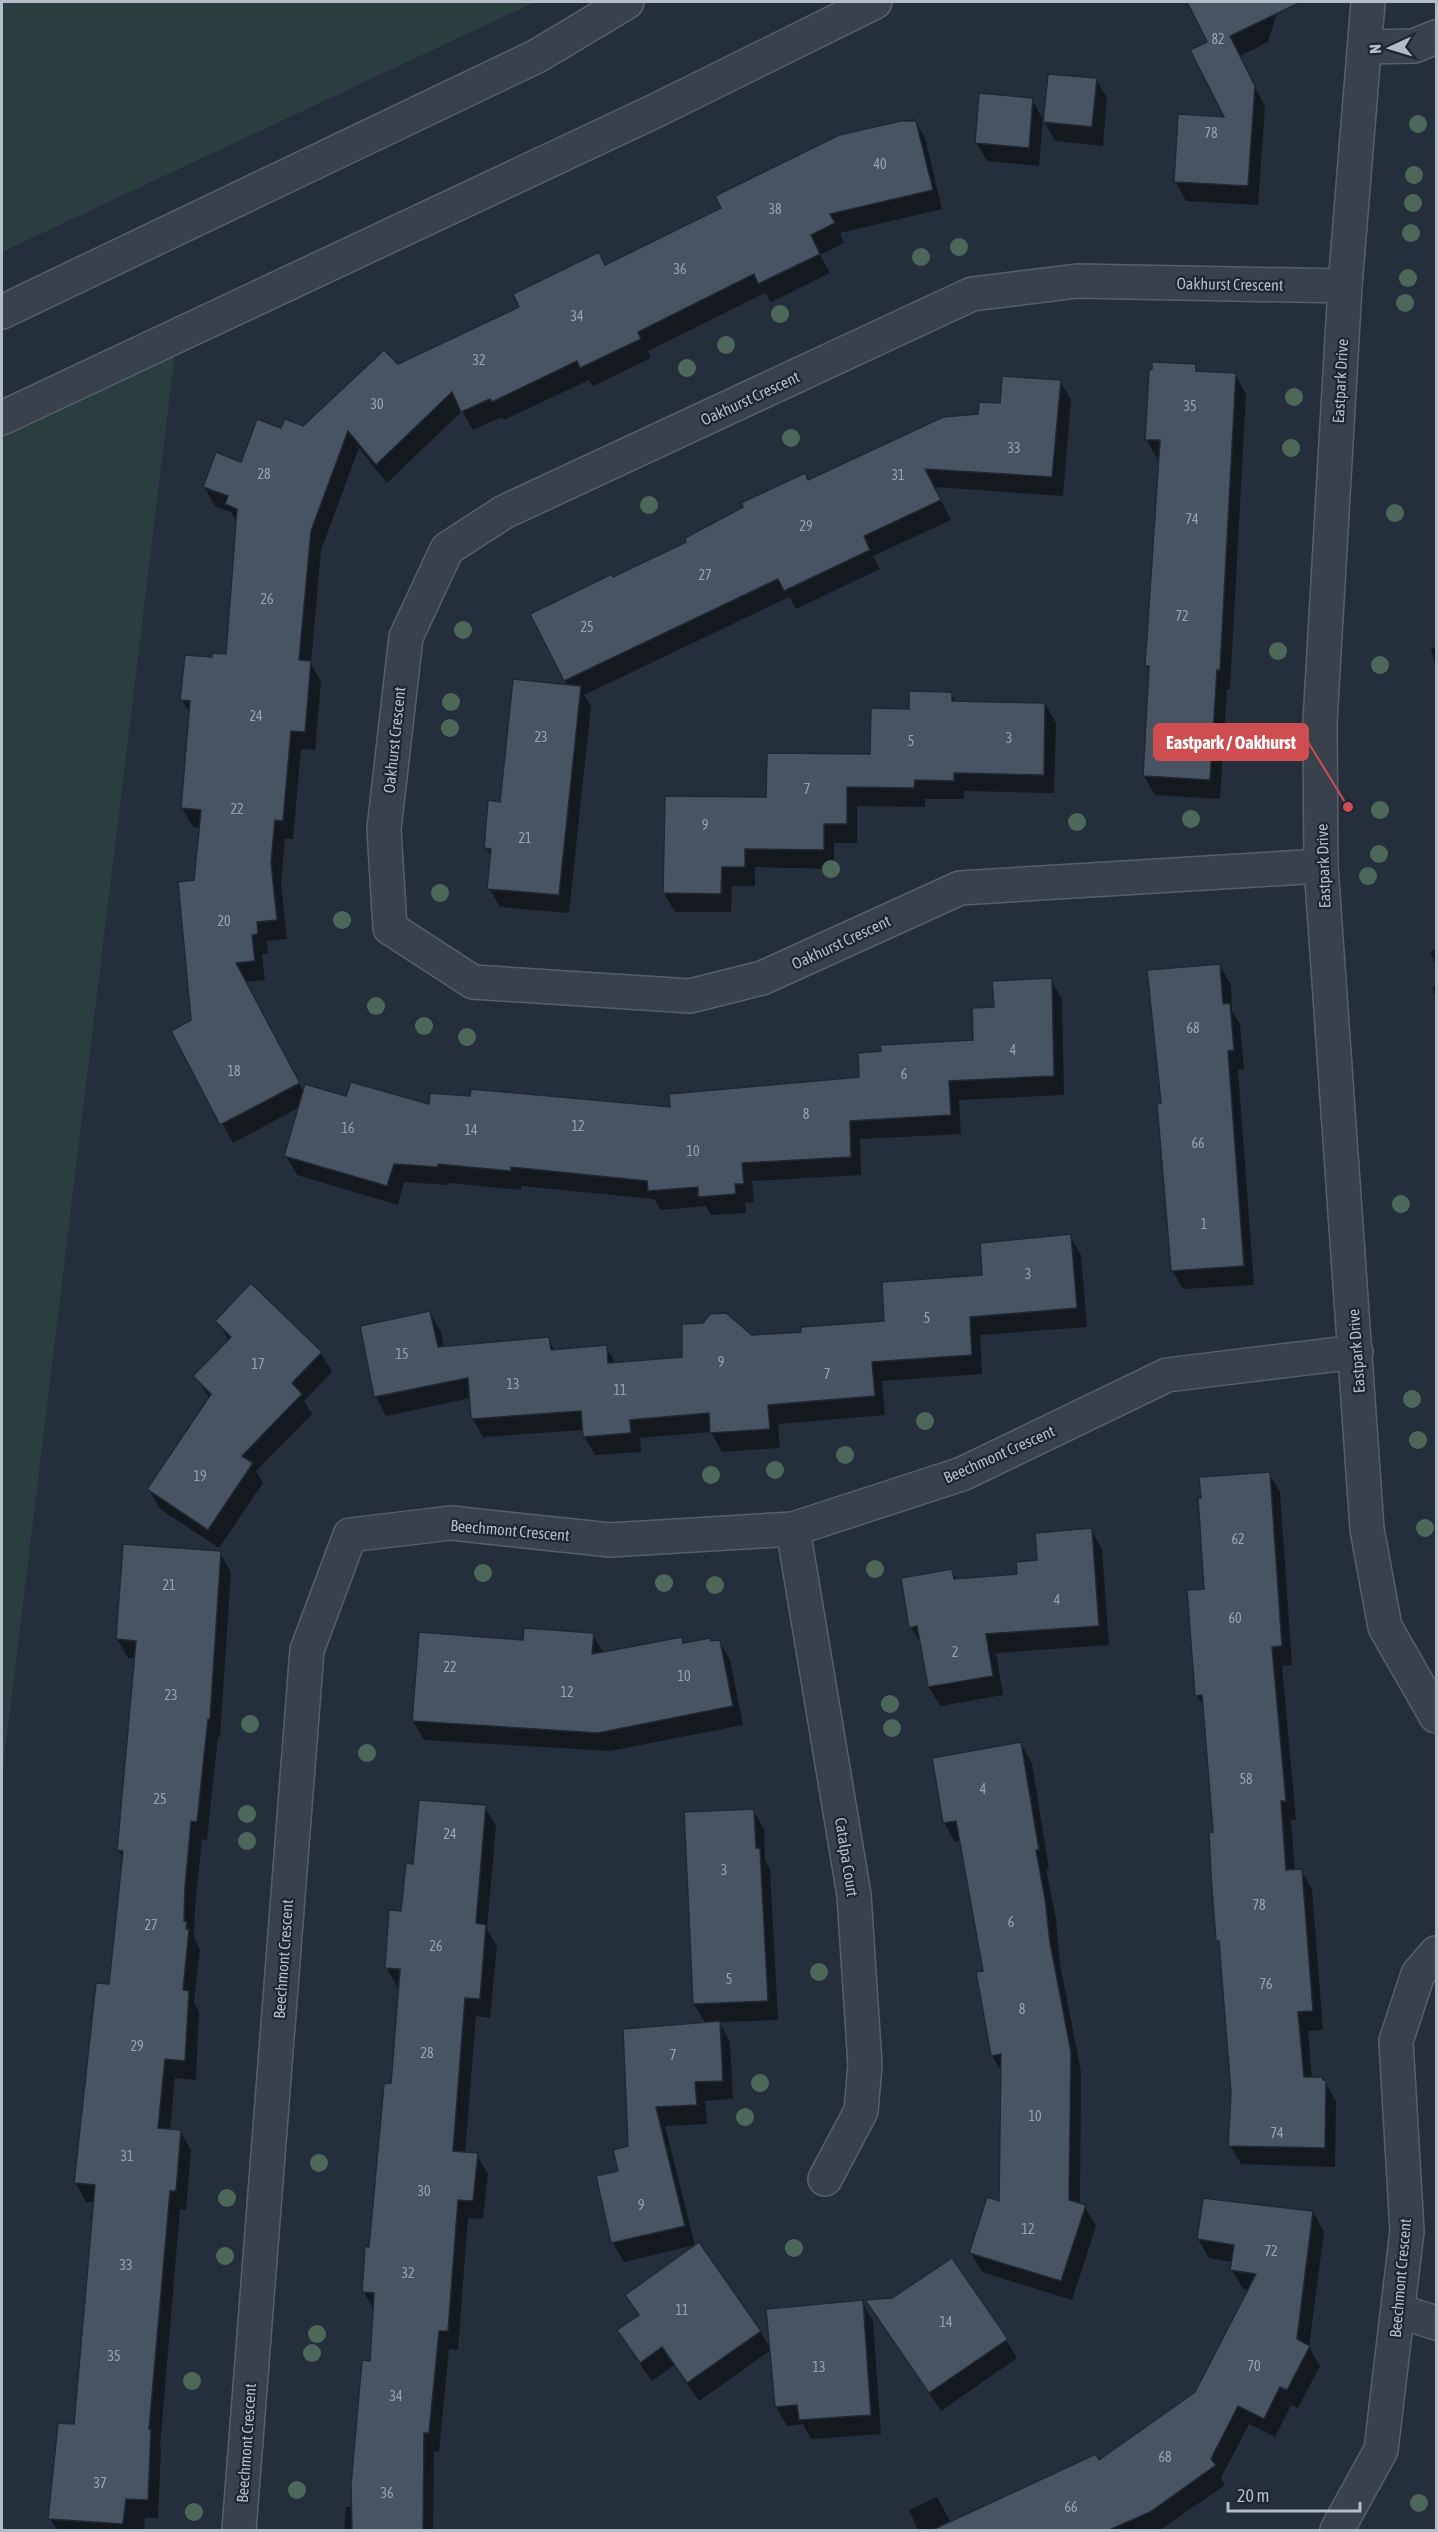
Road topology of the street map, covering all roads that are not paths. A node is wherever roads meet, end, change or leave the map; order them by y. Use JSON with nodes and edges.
{"nodes":[{"id":1,"x":627,"y":2,"type":"edge"},
{"id":2,"x":875,"y":2,"type":"edge"},
{"id":3,"x":1368,"y":2,"type":"edge"},
{"id":4,"x":1437,"y":37,"type":"edge"},
{"id":5,"x":1366,"y":47,"type":"junction"},
{"id":6,"x":1345,"y":286,"type":"junction"},
{"id":7,"x":2,"y":312,"type":"edge"},
{"id":8,"x":2,"y":418,"type":"edge"},
{"id":9,"x":1321,"y":867,"type":"junction"},
{"id":10,"x":1356,"y":1352,"type":"junction"},
{"id":11,"x":794,"y":1529,"type":"junction"},
{"id":12,"x":1437,"y":1716,"type":"edge"},
{"id":13,"x":1437,"y":1953,"type":"edge"},
{"id":14,"x":825,"y":2179,"type":"dead end"},
{"id":15,"x":1399,"y":2311,"type":"junction"},
{"id":16,"x":1437,"y":2324,"type":"edge"},
{"id":17,"x":239,"y":2530,"type":"edge"},
{"id":18,"x":1337,"y":2530,"type":"edge"}],
"edges":[{"from":1,"to":7,"type":"street"},
{"from":2,"to":8,"type":"street"},
{"from":3,"to":5,"type":"street","name":"Eastpark Drive"},
{"from":4,"to":5,"type":"street"},
{"from":5,"to":6,"type":"street","name":"Eastpark Drive"},
{"from":6,"to":9,"type":"street","name":"Eastpark Drive"},
{"from":6,"to":9,"type":"street","name":"Oakhurst Crescent"},
{"from":9,"to":10,"type":"street","name":"Eastpark Drive"},
{"from":10,"to":11,"type":"street","name":"Beechmont Crescent"},
{"from":10,"to":12,"type":"street","name":"Eastpark Drive"},
{"from":11,"to":14,"type":"street","name":"Catalpa Court"},
{"from":11,"to":17,"type":"street","name":"Beechmont Crescent"},
{"from":13,"to":15,"type":"street","name":"Beechmont Crescent"},
{"from":15,"to":16,"type":"street"},
{"from":15,"to":18,"type":"street","name":"Beechmont Crescent"}]}
